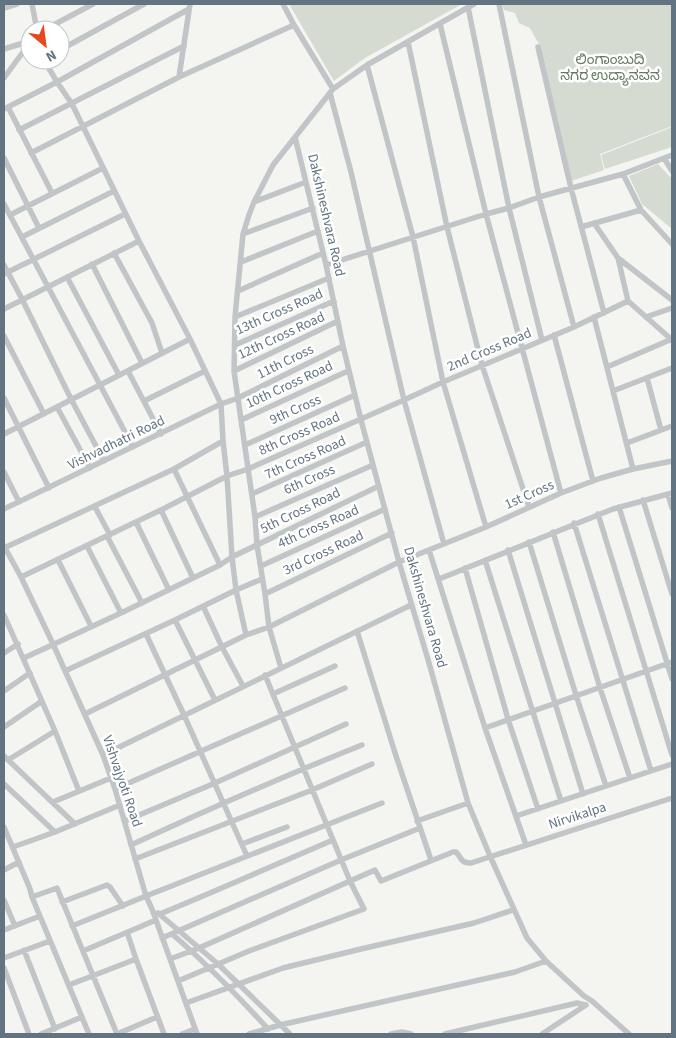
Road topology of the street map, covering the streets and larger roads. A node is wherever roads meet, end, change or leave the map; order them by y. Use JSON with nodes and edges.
{"nodes":[{"id":1,"x":17,"y":4,"type":"edge"},
{"id":2,"x":32,"y":4,"type":"edge"},
{"id":3,"x":92,"y":4,"type":"edge"},
{"id":4,"x":144,"y":4,"type":"edge"},
{"id":5,"x":284,"y":4,"type":"edge"},
{"id":6,"x":500,"y":4,"type":"edge"},
{"id":7,"x":471,"y":5,"type":"edge"},
{"id":8,"x":190,"y":6,"type":"edge"},
{"id":9,"x":4,"y":8,"type":"edge"},
{"id":10,"x":34,"y":20,"type":"edge"},
{"id":11,"x":62,"y":20,"type":"edge"},
{"id":12,"x":440,"y":24,"type":"junction"},
{"id":13,"x":294,"y":25,"type":"junction"},
{"id":14,"x":408,"y":42,"type":"junction"},
{"id":15,"x":20,"y":44,"type":"edge"},
{"id":16,"x":70,"y":45,"type":"edge"},
{"id":17,"x":184,"y":46,"type":"junction"},
{"id":18,"x":538,"y":47,"type":"dead end"},
{"id":19,"x":4,"y":49,"type":"edge"},
{"id":20,"x":20,"y":56,"type":"edge"},
{"id":21,"x":367,"y":65,"type":"junction"},
{"id":22,"x":49,"y":70,"type":"edge"},
{"id":23,"x":179,"y":77,"type":"junction"},
{"id":24,"x":4,"y":78,"type":"edge"},
{"id":25,"x":56,"y":82,"type":"junction"},
{"id":26,"x":332,"y":91,"type":"junction"},
{"id":27,"x":72,"y":104,"type":"junction"},
{"id":28,"x":6,"y":108,"type":"edge"},
{"id":29,"x":83,"y":127,"type":"junction"},
{"id":30,"x":19,"y":130,"type":"junction"},
{"id":31,"x":295,"y":137,"type":"junction"},
{"id":32,"x":31,"y":153,"type":"junction"},
{"id":33,"x":672,"y":156,"type":"edge"},
{"id":34,"x":4,"y":158,"type":"edge"},
{"id":35,"x":664,"y":158,"type":"junction"},
{"id":36,"x":103,"y":168,"type":"junction"},
{"id":37,"x":672,"y":171,"type":"edge"},
{"id":38,"x":623,"y":174,"type":"junction"},
{"id":39,"x":306,"y":182,"type":"junction"},
{"id":40,"x":571,"y":188,"type":"junction"},
{"id":41,"x":114,"y":191,"type":"junction"},
{"id":42,"x":52,"y":194,"type":"junction"},
{"id":43,"x":540,"y":197,"type":"junction"},
{"id":44,"x":254,"y":202,"type":"junction"},
{"id":45,"x":4,"y":204,"type":"edge"},
{"id":46,"x":28,"y":206,"type":"junction"},
{"id":47,"x":312,"y":208,"type":"junction"},
{"id":48,"x":509,"y":208,"type":"junction"},
{"id":49,"x":641,"y":210,"type":"junction"},
{"id":50,"x":126,"y":214,"type":"junction"},
{"id":51,"x":486,"y":214,"type":"junction"},
{"id":52,"x":10,"y":215,"type":"junction"},
{"id":53,"x":594,"y":223,"type":"junction"},
{"id":54,"x":447,"y":227,"type":"junction"},
{"id":55,"x":581,"y":227,"type":"junction"},
{"id":56,"x":39,"y":228,"type":"junction"},
{"id":57,"x":318,"y":231,"type":"junction"},
{"id":58,"x":243,"y":234,"type":"junction"},
{"id":59,"x":413,"y":237,"type":"junction"},
{"id":60,"x":22,"y":238,"type":"junction"},
{"id":61,"x":139,"y":241,"type":"junction"},
{"id":62,"x":672,"y":243,"type":"edge"},
{"id":63,"x":369,"y":251,"type":"junction"},
{"id":64,"x":114,"y":253,"type":"junction"},
{"id":65,"x":323,"y":253,"type":"junction"},
{"id":66,"x":618,"y":258,"type":"junction"},
{"id":67,"x":33,"y":260,"type":"junction"},
{"id":68,"x":241,"y":262,"type":"junction"},
{"id":69,"x":92,"y":264,"type":"junction"},
{"id":70,"x":4,"y":265,"type":"edge"},
{"id":71,"x":326,"y":265,"type":"junction"},
{"id":72,"x":6,"y":273,"type":"edge"},
{"id":73,"x":68,"y":277,"type":"junction"},
{"id":74,"x":329,"y":278,"type":"junction"},
{"id":75,"x":48,"y":287,"type":"junction"},
{"id":76,"x":238,"y":291,"type":"junction"},
{"id":77,"x":22,"y":299,"type":"junction"},
{"id":78,"x":672,"y":300,"type":"edge"},
{"id":79,"x":334,"y":301,"type":"junction"},
{"id":80,"x":628,"y":301,"type":"junction"},
{"id":81,"x":672,"y":308,"type":"edge"},
{"id":82,"x":4,"y":309,"type":"edge"},
{"id":83,"x":604,"y":313,"type":"junction"},
{"id":84,"x":235,"y":317,"type":"junction"},
{"id":85,"x":594,"y":317,"type":"junction"},
{"id":86,"x":646,"y":317,"type":"junction"},
{"id":87,"x":338,"y":321,"type":"junction"},
{"id":88,"x":574,"y":327,"type":"junction"},
{"id":89,"x":554,"y":335,"type":"junction"},
{"id":90,"x":4,"y":336,"type":"edge"},
{"id":91,"x":190,"y":339,"type":"junction"},
{"id":92,"x":672,"y":339,"type":"edge"},
{"id":93,"x":542,"y":340,"type":"junction"},
{"id":94,"x":235,"y":345,"type":"junction"},
{"id":95,"x":343,"y":346,"type":"junction"},
{"id":96,"x":522,"y":349,"type":"junction"},
{"id":97,"x":162,"y":353,"type":"junction"},
{"id":98,"x":142,"y":363,"type":"junction"},
{"id":99,"x":482,"y":365,"type":"junction"},
{"id":100,"x":607,"y":367,"type":"junction"},
{"id":101,"x":672,"y":368,"type":"edge"},
{"id":102,"x":128,"y":371,"type":"junction"},
{"id":103,"x":205,"y":371,"type":"junction"},
{"id":104,"x":234,"y":371,"type":"junction"},
{"id":105,"x":348,"y":371,"type":"junction"},
{"id":106,"x":119,"y":375,"type":"junction"},
{"id":107,"x":647,"y":378,"type":"junction"},
{"id":108,"x":444,"y":382,"type":"junction"},
{"id":109,"x":100,"y":385,"type":"junction"},
{"id":110,"x":613,"y":391,"type":"junction"},
{"id":111,"x":355,"y":395,"type":"junction"},
{"id":112,"x":4,"y":398,"type":"edge"},
{"id":113,"x":238,"y":398,"type":"junction"},
{"id":114,"x":71,"y":399,"type":"junction"},
{"id":115,"x":404,"y":400,"type":"junction"},
{"id":116,"x":144,"y":401,"type":"junction"},
{"id":117,"x":222,"y":404,"type":"junction"},
{"id":118,"x":57,"y":407,"type":"junction"},
{"id":119,"x":44,"y":414,"type":"junction"},
{"id":120,"x":241,"y":420,"type":"junction"},
{"id":121,"x":361,"y":420,"type":"junction"},
{"id":122,"x":672,"y":426,"type":"edge"},
{"id":123,"x":18,"y":427,"type":"junction"},
{"id":124,"x":661,"y":430,"type":"junction"},
{"id":125,"x":4,"y":434,"type":"edge"},
{"id":126,"x":161,"y":434,"type":"junction"},
{"id":127,"x":222,"y":441,"type":"junction"},
{"id":128,"x":367,"y":442,"type":"junction"},
{"id":129,"x":626,"y":442,"type":"junction"},
{"id":130,"x":245,"y":445,"type":"junction"},
{"id":131,"x":133,"y":447,"type":"junction"},
{"id":132,"x":104,"y":461,"type":"junction"},
{"id":133,"x":672,"y":461,"type":"edge"},
{"id":134,"x":373,"y":465,"type":"junction"},
{"id":135,"x":90,"y":468,"type":"junction"},
{"id":136,"x":174,"y":469,"type":"junction"},
{"id":137,"x":248,"y":469,"type":"junction"},
{"id":138,"x":633,"y":469,"type":"junction"},
{"id":139,"x":4,"y":472,"type":"edge"},
{"id":140,"x":227,"y":476,"type":"junction"},
{"id":141,"x":593,"y":481,"type":"junction"},
{"id":142,"x":379,"y":486,"type":"junction"},
{"id":143,"x":48,"y":488,"type":"junction"},
{"id":144,"x":561,"y":493,"type":"junction"},
{"id":145,"x":670,"y":493,"type":"edge"},
{"id":146,"x":252,"y":494,"type":"junction"},
{"id":147,"x":188,"y":497,"type":"junction"},
{"id":148,"x":643,"y":500,"type":"junction"},
{"id":149,"x":19,"y":502,"type":"junction"},
{"id":150,"x":95,"y":506,"type":"junction"},
{"id":151,"x":529,"y":507,"type":"junction"},
{"id":152,"x":619,"y":507,"type":"junction"},
{"id":153,"x":672,"y":508,"type":"edge"},
{"id":154,"x":4,"y":509,"type":"edge"},
{"id":155,"x":161,"y":510,"type":"junction"},
{"id":156,"x":385,"y":510,"type":"junction"},
{"id":157,"x":598,"y":514,"type":"junction"},
{"id":158,"x":255,"y":517,"type":"junction"},
{"id":159,"x":136,"y":522,"type":"junction"},
{"id":160,"x":574,"y":523,"type":"junction"},
{"id":161,"x":486,"y":527,"type":"junction"},
{"id":162,"x":552,"y":532,"type":"junction"},
{"id":163,"x":392,"y":533,"type":"junction"},
{"id":164,"x":109,"y":535,"type":"junction"},
{"id":165,"x":529,"y":542,"type":"junction"},
{"id":166,"x":444,"y":544,"type":"junction"},
{"id":167,"x":257,"y":545,"type":"junction"},
{"id":168,"x":87,"y":546,"type":"junction"},
{"id":169,"x":4,"y":547,"type":"edge"},
{"id":170,"x":429,"y":550,"type":"junction"},
{"id":171,"x":508,"y":550,"type":"junction"},
{"id":172,"x":232,"y":557,"type":"junction"},
{"id":173,"x":58,"y":560,"type":"junction"},
{"id":174,"x":485,"y":560,"type":"junction"},
{"id":175,"x":399,"y":562,"type":"junction"},
{"id":176,"x":220,"y":565,"type":"junction"},
{"id":177,"x":261,"y":566,"type":"junction"},
{"id":178,"x":465,"y":568,"type":"junction"},
{"id":179,"x":21,"y":577,"type":"junction"},
{"id":180,"x":193,"y":578,"type":"junction"},
{"id":181,"x":262,"y":579,"type":"junction"},
{"id":182,"x":438,"y":579,"type":"junction"},
{"id":183,"x":169,"y":590,"type":"junction"},
{"id":184,"x":236,"y":590,"type":"junction"},
{"id":185,"x":265,"y":594,"type":"junction"},
{"id":186,"x":672,"y":594,"type":"edge"},
{"id":187,"x":142,"y":603,"type":"junction"},
{"id":188,"x":412,"y":605,"type":"junction"},
{"id":189,"x":203,"y":606,"type":"junction"},
{"id":190,"x":121,"y":613,"type":"junction"},
{"id":191,"x":4,"y":615,"type":"edge"},
{"id":192,"x":175,"y":620,"type":"junction"},
{"id":193,"x":91,"y":626,"type":"junction"},
{"id":194,"x":268,"y":626,"type":"junction"},
{"id":195,"x":357,"y":631,"type":"junction"},
{"id":196,"x":146,"y":634,"type":"junction"},
{"id":197,"x":246,"y":635,"type":"junction"},
{"id":198,"x":18,"y":644,"type":"junction"},
{"id":199,"x":53,"y":644,"type":"junction"},
{"id":200,"x":222,"y":647,"type":"junction"},
{"id":201,"x":4,"y":653,"type":"edge"},
{"id":202,"x":24,"y":658,"type":"junction"},
{"id":203,"x":196,"y":661,"type":"junction"},
{"id":204,"x":670,"y":663,"type":"edge"},
{"id":205,"x":335,"y":666,"type":"dead end"},
{"id":206,"x":281,"y":668,"type":"junction"},
{"id":207,"x":65,"y":671,"type":"junction"},
{"id":208,"x":646,"y":671,"type":"junction"},
{"id":209,"x":30,"y":673,"type":"junction"},
{"id":210,"x":166,"y":675,"type":"junction"},
{"id":211,"x":265,"y":675,"type":"junction"},
{"id":212,"x":623,"y":680,"type":"junction"},
{"id":213,"x":672,"y":680,"type":"edge"},
{"id":214,"x":243,"y":686,"type":"junction"},
{"id":215,"x":345,"y":688,"type":"dead end"},
{"id":216,"x":600,"y":688,"type":"junction"},
{"id":217,"x":4,"y":691,"type":"edge"},
{"id":218,"x":273,"y":694,"type":"junction"},
{"id":219,"x":576,"y":695,"type":"junction"},
{"id":220,"x":215,"y":700,"type":"junction"},
{"id":221,"x":42,"y":701,"type":"junction"},
{"id":222,"x":555,"y":702,"type":"junction"},
{"id":223,"x":533,"y":711,"type":"junction"},
{"id":224,"x":85,"y":714,"type":"junction"},
{"id":225,"x":184,"y":715,"type":"junction"},
{"id":226,"x":281,"y":715,"type":"junction"},
{"id":227,"x":508,"y":719,"type":"junction"},
{"id":228,"x":346,"y":724,"type":"dead end"},
{"id":229,"x":4,"y":728,"type":"edge"},
{"id":230,"x":485,"y":728,"type":"junction"},
{"id":231,"x":55,"y":731,"type":"junction"},
{"id":232,"x":362,"y":745,"type":"dead end"},
{"id":233,"x":294,"y":747,"type":"junction"},
{"id":234,"x":200,"y":750,"type":"junction"},
{"id":235,"x":103,"y":755,"type":"junction"},
{"id":236,"x":672,"y":755,"type":"edge"},
{"id":237,"x":6,"y":758,"type":"edge"},
{"id":238,"x":372,"y":764,"type":"dead end"},
{"id":239,"x":672,"y":764,"type":"edge"},
{"id":240,"x":303,"y":768,"type":"junction"},
{"id":241,"x":652,"y":771,"type":"junction"},
{"id":242,"x":112,"y":778,"type":"junction"},
{"id":243,"x":630,"y":778,"type":"junction"},
{"id":244,"x":215,"y":783,"type":"junction"},
{"id":245,"x":4,"y":784,"type":"edge"},
{"id":246,"x":606,"y":786,"type":"junction"},
{"id":247,"x":115,"y":789,"type":"junction"},
{"id":248,"x":312,"y":790,"type":"junction"},
{"id":249,"x":79,"y":791,"type":"junction"},
{"id":250,"x":583,"y":794,"type":"junction"},
{"id":251,"x":672,"y":798,"type":"edge"},
{"id":252,"x":562,"y":801,"type":"junction"},
{"id":253,"x":54,"y":802,"type":"junction"},
{"id":254,"x":224,"y":802,"type":"junction"},
{"id":255,"x":382,"y":803,"type":"dead end"},
{"id":256,"x":468,"y":803,"type":"junction"},
{"id":257,"x":120,"y":804,"type":"junction"},
{"id":258,"x":538,"y":808,"type":"junction"},
{"id":259,"x":516,"y":816,"type":"junction"},
{"id":260,"x":125,"y":820,"type":"junction"},
{"id":261,"x":232,"y":820,"type":"junction"},
{"id":262,"x":417,"y":821,"type":"junction"},
{"id":263,"x":74,"y":824,"type":"junction"},
{"id":264,"x":326,"y":825,"type":"junction"},
{"id":265,"x":4,"y":827,"type":"edge"},
{"id":266,"x":287,"y":827,"type":"dead end"},
{"id":267,"x":420,"y":828,"type":"junction"},
{"id":268,"x":55,"y":832,"type":"junction"},
{"id":269,"x":333,"y":840,"type":"junction"},
{"id":270,"x":6,"y":841,"type":"edge"},
{"id":271,"x":242,"y":844,"type":"junction"},
{"id":272,"x":131,"y":845,"type":"junction"},
{"id":273,"x":526,"y":845,"type":"junction"},
{"id":274,"x":12,"y":847,"type":"junction"},
{"id":275,"x":247,"y":856,"type":"junction"},
{"id":276,"x":490,"y":856,"type":"junction"},
{"id":277,"x":135,"y":859,"type":"junction"},
{"id":278,"x":341,"y":860,"type":"junction"},
{"id":279,"x":431,"y":860,"type":"junction"},
{"id":280,"x":19,"y":862,"type":"junction"},
{"id":281,"x":4,"y":870,"type":"edge"},
{"id":282,"x":350,"y":881,"type":"junction"},
{"id":283,"x":146,"y":896,"type":"junction"},
{"id":284,"x":32,"y":897,"type":"junction"},
{"id":285,"x":4,"y":900,"type":"edge"},
{"id":286,"x":62,"y":902,"type":"junction"},
{"id":287,"x":123,"y":906,"type":"junction"},
{"id":288,"x":152,"y":908,"type":"junction"},
{"id":289,"x":513,"y":910,"type":"junction"},
{"id":290,"x":160,"y":914,"type":"junction"},
{"id":291,"x":40,"y":916,"type":"junction"},
{"id":292,"x":156,"y":920,"type":"junction"},
{"id":293,"x":15,"y":926,"type":"junction"},
{"id":294,"x":72,"y":926,"type":"junction"},
{"id":295,"x":4,"y":930,"type":"edge"},
{"id":296,"x":180,"y":931,"type":"junction"},
{"id":297,"x":127,"y":932,"type":"junction"},
{"id":298,"x":172,"y":934,"type":"junction"},
{"id":299,"x":162,"y":938,"type":"junction"},
{"id":300,"x":50,"y":941,"type":"junction"},
{"id":301,"x":199,"y":948,"type":"junction"},
{"id":302,"x":24,"y":950,"type":"junction"},
{"id":303,"x":83,"y":951,"type":"junction"},
{"id":304,"x":191,"y":951,"type":"junction"},
{"id":305,"x":4,"y":958,"type":"edge"},
{"id":306,"x":136,"y":959,"type":"junction"},
{"id":307,"x":170,"y":959,"type":"junction"},
{"id":308,"x":546,"y":961,"type":"junction"},
{"id":309,"x":218,"y":964,"type":"junction"},
{"id":310,"x":4,"y":968,"type":"edge"},
{"id":311,"x":209,"y":968,"type":"junction"},
{"id":312,"x":93,"y":976,"type":"junction"},
{"id":313,"x":178,"y":981,"type":"junction"},
{"id":314,"x":239,"y":984,"type":"junction"},
{"id":315,"x":69,"y":985,"type":"junction"},
{"id":316,"x":230,"y":987,"type":"junction"},
{"id":317,"x":592,"y":1001,"type":"junction"},
{"id":318,"x":186,"y":1004,"type":"junction"},
{"id":319,"x":585,"y":1005,"type":"junction"},
{"id":320,"x":82,"y":1017,"type":"junction"},
{"id":321,"x":157,"y":1017,"type":"junction"},
{"id":322,"x":280,"y":1025,"type":"junction"},
{"id":323,"x":55,"y":1028,"type":"junction"},
{"id":324,"x":268,"y":1029,"type":"junction"},
{"id":325,"x":471,"y":1031,"type":"edge"},
{"id":326,"x":196,"y":1032,"type":"edge"},
{"id":327,"x":402,"y":1033,"type":"edge"},
{"id":328,"x":452,"y":1033,"type":"edge"},
{"id":329,"x":29,"y":1034,"type":"edge"},
{"id":330,"x":41,"y":1034,"type":"edge"},
{"id":331,"x":89,"y":1034,"type":"edge"},
{"id":332,"x":117,"y":1034,"type":"edge"},
{"id":333,"x":164,"y":1034,"type":"edge"},
{"id":334,"x":182,"y":1034,"type":"edge"},
{"id":335,"x":250,"y":1034,"type":"edge"},
{"id":336,"x":290,"y":1034,"type":"edge"},
{"id":337,"x":391,"y":1034,"type":"edge"},
{"id":338,"x":411,"y":1034,"type":"edge"},
{"id":339,"x":445,"y":1034,"type":"edge"},
{"id":340,"x":542,"y":1034,"type":"edge"},
{"id":341,"x":630,"y":1034,"type":"edge"}],
"edges":[{"from":1,"to":9,"type":"street"},
{"from":2,"to":10,"type":"street"},
{"from":3,"to":11,"type":"street"},
{"from":4,"to":16,"type":"street"},
{"from":5,"to":13,"type":"street"},
{"from":6,"to":43,"type":"street"},
{"from":7,"to":12,"type":"street"},
{"from":7,"to":48,"type":"street"},
{"from":8,"to":17,"type":"street"},
{"from":8,"to":25,"type":"street"},
{"from":12,"to":14,"type":"street"},
{"from":12,"to":51,"type":"street"},
{"from":13,"to":23,"type":"street"},
{"from":13,"to":26,"type":"street"},
{"from":14,"to":21,"type":"street"},
{"from":14,"to":54,"type":"street"},
{"from":15,"to":19,"type":"street"},
{"from":17,"to":23,"type":"street"},
{"from":17,"to":27,"type":"street"},
{"from":18,"to":40,"type":"street"},
{"from":20,"to":24,"type":"street"},
{"from":21,"to":26,"type":"street"},
{"from":21,"to":59,"type":"street"},
{"from":22,"to":25,"type":"street"},
{"from":23,"to":29,"type":"street"},
{"from":25,"to":27,"type":"street"},
{"from":25,"to":28,"type":"street"},
{"from":26,"to":31,"type":"street"},
{"from":26,"to":63,"type":"street"},
{"from":27,"to":29,"type":"street"},
{"from":27,"to":30,"type":"street"},
{"from":28,"to":30,"type":"street"},
{"from":29,"to":32,"type":"street"},
{"from":29,"to":36,"type":"street"},
{"from":30,"to":32,"type":"street"},
{"from":31,"to":39,"type":"street","name":"Dakshineshvara Road"},
{"from":31,"to":44,"type":"street"},
{"from":32,"to":42,"type":"street"},
{"from":33,"to":35,"type":"street"},
{"from":34,"to":46,"type":"street"},
{"from":35,"to":37,"type":"street"},
{"from":35,"to":38,"type":"street"},
{"from":36,"to":41,"type":"street"},
{"from":36,"to":42,"type":"street"},
{"from":38,"to":40,"type":"street"},
{"from":38,"to":49,"type":"street"},
{"from":39,"to":44,"type":"street"},
{"from":39,"to":47,"type":"street","name":"Dakshineshvara Road"},
{"from":40,"to":43,"type":"street"},
{"from":40,"to":55,"type":"street"},
{"from":41,"to":50,"type":"street"},
{"from":41,"to":56,"type":"street"},
{"from":42,"to":46,"type":"street"},
{"from":43,"to":48,"type":"street"},
{"from":43,"to":88,"type":"street"},
{"from":44,"to":58,"type":"street"},
{"from":45,"to":52,"type":"street"},
{"from":46,"to":52,"type":"street"},
{"from":46,"to":56,"type":"street"},
{"from":47,"to":57,"type":"street","name":"Dakshineshvara Road"},
{"from":47,"to":58,"type":"street"},
{"from":48,"to":51,"type":"street"},
{"from":48,"to":93,"type":"street"},
{"from":49,"to":53,"type":"street"},
{"from":49,"to":62,"type":"street"},
{"from":50,"to":61,"type":"street"},
{"from":50,"to":67,"type":"street"},
{"from":51,"to":54,"type":"street"},
{"from":51,"to":96,"type":"street"},
{"from":52,"to":60,"type":"street"},
{"from":53,"to":55,"type":"street"},
{"from":53,"to":66,"type":"street"},
{"from":54,"to":59,"type":"street"},
{"from":54,"to":99,"type":"street"},
{"from":55,"to":83,"type":"street"},
{"from":56,"to":60,"type":"street"},
{"from":57,"to":65,"type":"street","name":"Dakshineshvara Road"},
{"from":57,"to":68,"type":"street"},
{"from":58,"to":68,"type":"street"},
{"from":59,"to":63,"type":"street"},
{"from":59,"to":108,"type":"street"},
{"from":60,"to":67,"type":"street"},
{"from":61,"to":64,"type":"street"},
{"from":61,"to":91,"type":"street"},
{"from":63,"to":71,"type":"street"},
{"from":63,"to":115,"type":"street"},
{"from":64,"to":69,"type":"street"},
{"from":64,"to":97,"type":"street"},
{"from":65,"to":71,"type":"street","name":"Dakshineshvara Road"},
{"from":65,"to":76,"type":"street"},
{"from":66,"to":78,"type":"street"},
{"from":66,"to":80,"type":"street"},
{"from":67,"to":72,"type":"street"},
{"from":67,"to":75,"type":"street"},
{"from":68,"to":76,"type":"street"},
{"from":69,"to":73,"type":"street"},
{"from":69,"to":98,"type":"street"},
{"from":70,"to":72,"type":"street"},
{"from":71,"to":74,"type":"street","name":"Dakshineshvara Road"},
{"from":72,"to":77,"type":"street"},
{"from":73,"to":75,"type":"street"},
{"from":73,"to":106,"type":"street"},
{"from":74,"to":79,"type":"street","name":"Dakshineshvara Road"},
{"from":74,"to":84,"type":"street"},
{"from":75,"to":77,"type":"street"},
{"from":75,"to":109,"type":"street"},
{"from":76,"to":84,"type":"street"},
{"from":77,"to":82,"type":"street"},
{"from":77,"to":114,"type":"street"},
{"from":79,"to":87,"type":"street","name":"Dakshineshvara Road"},
{"from":79,"to":94,"type":"street","name":"13th Cross Road"},
{"from":80,"to":83,"type":"street","name":"2nd Cross Road"},
{"from":80,"to":86,"type":"street"},
{"from":81,"to":86,"type":"street"},
{"from":83,"to":85,"type":"street","name":"2nd Cross Road"},
{"from":84,"to":94,"type":"street"},
{"from":85,"to":88,"type":"street","name":"2nd Cross Road"},
{"from":85,"to":100,"type":"street"},
{"from":86,"to":92,"type":"street"},
{"from":87,"to":95,"type":"street","name":"Dakshineshvara Road"},
{"from":87,"to":104,"type":"street","name":"12th Cross Road"},
{"from":88,"to":89,"type":"street","name":"2nd Cross Road"},
{"from":89,"to":93,"type":"street","name":"2nd Cross Road"},
{"from":89,"to":141,"type":"street"},
{"from":90,"to":119,"type":"street"},
{"from":91,"to":97,"type":"street"},
{"from":91,"to":103,"type":"street"},
{"from":92,"to":100,"type":"street"},
{"from":93,"to":96,"type":"street","name":"2nd Cross Road"},
{"from":94,"to":104,"type":"street"},
{"from":95,"to":105,"type":"street","name":"Dakshineshvara Road"},
{"from":95,"to":113,"type":"street","name":"11th Cross"},
{"from":96,"to":99,"type":"street","name":"2nd Cross Road"},
{"from":96,"to":144,"type":"street"},
{"from":97,"to":98,"type":"street"},
{"from":98,"to":102,"type":"street"},
{"from":99,"to":108,"type":"street","name":"2nd Cross Road"},
{"from":99,"to":151,"type":"street"},
{"from":100,"to":110,"type":"street"},
{"from":101,"to":107,"type":"street"},
{"from":102,"to":106,"type":"street"},
{"from":102,"to":116,"type":"street"},
{"from":103,"to":116,"type":"street"},
{"from":103,"to":117,"type":"street"},
{"from":104,"to":113,"type":"street"},
{"from":105,"to":111,"type":"street","name":"Dakshineshvara Road"},
{"from":105,"to":120,"type":"street","name":"10th Cross Road"},
{"from":106,"to":109,"type":"street"},
{"from":107,"to":110,"type":"street"},
{"from":107,"to":124,"type":"street"},
{"from":108,"to":115,"type":"street","name":"2nd Cross Road"},
{"from":108,"to":161,"type":"street"},
{"from":109,"to":114,"type":"street"},
{"from":109,"to":131,"type":"street"},
{"from":110,"to":129,"type":"street"},
{"from":111,"to":121,"type":"street","name":"Dakshineshvara Road"},
{"from":111,"to":130,"type":"street","name":"9th Cross"},
{"from":112,"to":123,"type":"street"},
{"from":113,"to":117,"type":"street","name":"Vishvadhatri Road"},
{"from":113,"to":120,"type":"street"},
{"from":114,"to":118,"type":"street"},
{"from":114,"to":132,"type":"street"},
{"from":115,"to":121,"type":"street","name":"2nd Cross Road"},
{"from":115,"to":166,"type":"street"},
{"from":116,"to":126,"type":"street"},
{"from":117,"to":126,"type":"street","name":"Vishvadhatri Road"},
{"from":117,"to":127,"type":"street"},
{"from":118,"to":119,"type":"street"},
{"from":118,"to":135,"type":"street"},
{"from":119,"to":123,"type":"street"},
{"from":120,"to":130,"type":"street"},
{"from":121,"to":128,"type":"street","name":"Dakshineshvara Road"},
{"from":121,"to":137,"type":"street","name":"8th Cross Road"},
{"from":122,"to":124,"type":"street"},
{"from":123,"to":125,"type":"street"},
{"from":123,"to":143,"type":"street"},
{"from":124,"to":129,"type":"street"},
{"from":126,"to":131,"type":"street","name":"Vishvadhatri Road"},
{"from":127,"to":136,"type":"street"},
{"from":127,"to":140,"type":"street"},
{"from":128,"to":134,"type":"street","name":"Dakshineshvara Road"},
{"from":128,"to":146,"type":"street","name":"7th Cross Road"},
{"from":129,"to":138,"type":"street"},
{"from":130,"to":137,"type":"street"},
{"from":131,"to":132,"type":"street","name":"Vishvadhatri Road"},
{"from":132,"to":135,"type":"street","name":"Vishvadhatri Road"},
{"from":133,"to":138,"type":"street","name":"1st Cross"},
{"from":134,"to":142,"type":"street","name":"Dakshineshvara Road"},
{"from":134,"to":158,"type":"street","name":"6th Cross"},
{"from":135,"to":143,"type":"street","name":"Vishvadhatri Road"},
{"from":136,"to":147,"type":"street"},
{"from":136,"to":150,"type":"street"},
{"from":137,"to":140,"type":"street","name":"8th Cross Road"},
{"from":137,"to":146,"type":"street"},
{"from":138,"to":141,"type":"street","name":"1st Cross"},
{"from":139,"to":149,"type":"street"},
{"from":140,"to":147,"type":"street","name":"8th Cross Road"},
{"from":140,"to":172,"type":"street"},
{"from":141,"to":144,"type":"street","name":"1st Cross"},
{"from":142,"to":156,"type":"street","name":"Dakshineshvara Road"},
{"from":142,"to":167,"type":"street","name":"5th Cross Road"},
{"from":143,"to":149,"type":"street","name":"Vishvadhatri Road"},
{"from":144,"to":151,"type":"street","name":"1st Cross"},
{"from":145,"to":148,"type":"street"},
{"from":145,"to":153,"type":"street"},
{"from":146,"to":158,"type":"street"},
{"from":147,"to":155,"type":"street","name":"8th Cross Road"},
{"from":147,"to":176,"type":"street"},
{"from":148,"to":152,"type":"street"},
{"from":148,"to":186,"type":"street"},
{"from":149,"to":154,"type":"street","name":"Vishvadhatri Road"},
{"from":150,"to":164,"type":"street"},
{"from":150,"to":169,"type":"street"},
{"from":151,"to":161,"type":"street","name":"1st Cross"},
{"from":152,"to":157,"type":"street"},
{"from":152,"to":204,"type":"street"},
{"from":155,"to":159,"type":"street","name":"8th Cross Road"},
{"from":155,"to":180,"type":"street"},
{"from":156,"to":163,"type":"street","name":"Dakshineshvara Road"},
{"from":156,"to":177,"type":"street","name":"4th Cross Road"},
{"from":157,"to":160,"type":"street"},
{"from":157,"to":208,"type":"street"},
{"from":158,"to":167,"type":"street"},
{"from":159,"to":164,"type":"street","name":"8th Cross Road"},
{"from":159,"to":183,"type":"street"},
{"from":160,"to":162,"type":"street"},
{"from":160,"to":212,"type":"street"},
{"from":161,"to":166,"type":"street","name":"1st Cross"},
{"from":162,"to":165,"type":"street"},
{"from":162,"to":216,"type":"street"},
{"from":163,"to":175,"type":"street","name":"Dakshineshvara Road"},
{"from":163,"to":185,"type":"street","name":"3rd Cross Road"},
{"from":164,"to":168,"type":"street","name":"8th Cross Road"},
{"from":164,"to":187,"type":"street"},
{"from":165,"to":171,"type":"street"},
{"from":165,"to":219,"type":"street"},
{"from":166,"to":170,"type":"street","name":"1st Cross"},
{"from":167,"to":172,"type":"street","name":"5th Cross Road"},
{"from":167,"to":177,"type":"street"},
{"from":168,"to":173,"type":"street","name":"8th Cross Road"},
{"from":168,"to":190,"type":"street"},
{"from":169,"to":179,"type":"street","name":"Vishvajyoti Road"},
{"from":170,"to":175,"type":"street","name":"1st Cross"},
{"from":170,"to":182,"type":"street"},
{"from":171,"to":174,"type":"street"},
{"from":171,"to":222,"type":"street"},
{"from":172,"to":176,"type":"street","name":"5th Cross Road"},
{"from":172,"to":184,"type":"street"},
{"from":173,"to":179,"type":"street","name":"8th Cross Road"},
{"from":173,"to":193,"type":"street"},
{"from":174,"to":178,"type":"street"},
{"from":174,"to":223,"type":"street"},
{"from":175,"to":188,"type":"street","name":"Dakshineshvara Road"},
{"from":175,"to":194,"type":"street","name":"1st Cross"},
{"from":176,"to":180,"type":"street","name":"5th Cross Road"},
{"from":177,"to":181,"type":"street"},
{"from":178,"to":182,"type":"street"},
{"from":178,"to":227,"type":"street"},
{"from":179,"to":199,"type":"street","name":"Vishvajyoti Road"},
{"from":180,"to":183,"type":"street","name":"5th Cross Road"},
{"from":181,"to":184,"type":"street"},
{"from":181,"to":185,"type":"street"},
{"from":182,"to":230,"type":"street"},
{"from":183,"to":187,"type":"street","name":"5th Cross Road"},
{"from":184,"to":189,"type":"street"},
{"from":184,"to":197,"type":"street"},
{"from":185,"to":194,"type":"street"},
{"from":187,"to":190,"type":"street","name":"5th Cross Road"},
{"from":188,"to":195,"type":"street"},
{"from":188,"to":256,"type":"street","name":"Dakshineshvara Road"},
{"from":189,"to":192,"type":"street"},
{"from":189,"to":200,"type":"street"},
{"from":190,"to":193,"type":"street","name":"5th Cross Road"},
{"from":191,"to":198,"type":"street"},
{"from":192,"to":196,"type":"street"},
{"from":192,"to":203,"type":"street"},
{"from":193,"to":199,"type":"street","name":"5th Cross Road"},
{"from":194,"to":197,"type":"street","name":"1st Cross"},
{"from":194,"to":206,"type":"street"},
{"from":195,"to":206,"type":"street"},
{"from":195,"to":262,"type":"street"},
{"from":196,"to":207,"type":"street"},
{"from":196,"to":210,"type":"street"},
{"from":197,"to":200,"type":"street","name":"1st Cross"},
{"from":198,"to":201,"type":"street"},
{"from":198,"to":202,"type":"street"},
{"from":199,"to":202,"type":"street","name":"5th Cross Road"},
{"from":199,"to":207,"type":"street","name":"Vishvajyoti Road"},
{"from":200,"to":203,"type":"street","name":"1st Cross"},
{"from":200,"to":214,"type":"street"},
{"from":202,"to":209,"type":"street"},
{"from":203,"to":210,"type":"street","name":"1st Cross"},
{"from":203,"to":220,"type":"street"},
{"from":204,"to":208,"type":"street"},
{"from":204,"to":213,"type":"street"},
{"from":205,"to":218,"type":"street"},
{"from":206,"to":211,"type":"street"},
{"from":207,"to":224,"type":"street","name":"Vishvajyoti Road"},
{"from":208,"to":212,"type":"street"},
{"from":208,"to":236,"type":"street"},
{"from":209,"to":217,"type":"street"},
{"from":209,"to":221,"type":"street"},
{"from":210,"to":224,"type":"street","name":"1st Cross"},
{"from":210,"to":225,"type":"street"},
{"from":211,"to":214,"type":"street"},
{"from":211,"to":218,"type":"street"},
{"from":212,"to":216,"type":"street"},
{"from":212,"to":241,"type":"street"},
{"from":214,"to":220,"type":"street"},
{"from":215,"to":226,"type":"street"},
{"from":216,"to":219,"type":"street"},
{"from":216,"to":243,"type":"street"},
{"from":218,"to":226,"type":"street"},
{"from":219,"to":222,"type":"street"},
{"from":219,"to":246,"type":"street"},
{"from":220,"to":225,"type":"street"},
{"from":221,"to":229,"type":"street"},
{"from":221,"to":231,"type":"street"},
{"from":222,"to":223,"type":"street"},
{"from":222,"to":250,"type":"street"},
{"from":223,"to":227,"type":"street"},
{"from":223,"to":252,"type":"street"},
{"from":224,"to":235,"type":"street","name":"Vishvajyoti Road"},
{"from":225,"to":234,"type":"street"},
{"from":225,"to":235,"type":"street"},
{"from":226,"to":233,"type":"street"},
{"from":226,"to":234,"type":"street"},
{"from":227,"to":230,"type":"street"},
{"from":227,"to":258,"type":"street"},
{"from":228,"to":233,"type":"street"},
{"from":230,"to":259,"type":"street"},
{"from":231,"to":237,"type":"street"},
{"from":231,"to":249,"type":"street"},
{"from":232,"to":240,"type":"street"},
{"from":233,"to":240,"type":"street"},
{"from":233,"to":244,"type":"street"},
{"from":234,"to":244,"type":"street"},
{"from":234,"to":247,"type":"street"},
{"from":235,"to":242,"type":"street","name":"Vishvajyoti Road"},
{"from":237,"to":253,"type":"street"},
{"from":238,"to":248,"type":"street"},
{"from":239,"to":241,"type":"street"},
{"from":240,"to":248,"type":"street"},
{"from":240,"to":254,"type":"street"},
{"from":241,"to":243,"type":"street"},
{"from":242,"to":247,"type":"street","name":"Vishvajyoti Road"},
{"from":242,"to":249,"type":"street"},
{"from":243,"to":246,"type":"street"},
{"from":244,"to":254,"type":"street"},
{"from":244,"to":260,"type":"street"},
{"from":245,"to":268,"type":"street"},
{"from":246,"to":250,"type":"street"},
{"from":247,"to":257,"type":"street","name":"Vishvajyoti Road"},
{"from":248,"to":261,"type":"street"},
{"from":248,"to":264,"type":"street"},
{"from":249,"to":253,"type":"street"},
{"from":250,"to":252,"type":"street"},
{"from":251,"to":273,"type":"street","name":"Nirvikalpa"},
{"from":252,"to":258,"type":"street"},
{"from":253,"to":263,"type":"street"},
{"from":254,"to":261,"type":"street"},
{"from":254,"to":272,"type":"street"},
{"from":255,"to":264,"type":"street"},
{"from":256,"to":262,"type":"street"},
{"from":256,"to":276,"type":"street","name":"Dakshineshvara Road"},
{"from":257,"to":260,"type":"street","name":"Vishvajyoti Road"},
{"from":257,"to":263,"type":"street"},
{"from":258,"to":259,"type":"street"},
{"from":259,"to":273,"type":"street"},
{"from":260,"to":272,"type":"street","name":"Vishvajyoti Road"},
{"from":261,"to":271,"type":"street"},
{"from":261,"to":277,"type":"street"},
{"from":262,"to":267,"type":"street"},
{"from":263,"to":268,"type":"street"},
{"from":264,"to":269,"type":"street"},
{"from":264,"to":275,"type":"street"},
{"from":265,"to":270,"type":"street"},
{"from":266,"to":271,"type":"street"},
{"from":267,"to":278,"type":"street"},
{"from":267,"to":279,"type":"street"},
{"from":268,"to":274,"type":"street"},
{"from":269,"to":278,"type":"street"},
{"from":269,"to":290,"type":"street"},
{"from":270,"to":274,"type":"street"},
{"from":271,"to":275,"type":"street"},
{"from":272,"to":277,"type":"street","name":"Vishvajyoti Road"},
{"from":273,"to":276,"type":"street","name":"Nirvikalpa"},
{"from":274,"to":280,"type":"street"},
{"from":275,"to":283,"type":"street"},
{"from":276,"to":279,"type":"street","name":"Nirvikalpa"},
{"from":276,"to":289,"type":"street","name":"Dakshineshvara Road"},
{"from":277,"to":283,"type":"street","name":"Vishvajyoti Road"},
{"from":278,"to":282,"type":"street"},
{"from":278,"to":296,"type":"street"},
{"from":279,"to":282,"type":"street"},
{"from":280,"to":281,"type":"street"},
{"from":280,"to":284,"type":"street"},
{"from":282,"to":301,"type":"street"},
{"from":282,"to":309,"type":"street"},
{"from":283,"to":287,"type":"street"},
{"from":283,"to":288,"type":"street","name":"Vishvajyoti Road"},
{"from":284,"to":286,"type":"street"},
{"from":284,"to":291,"type":"street"},
{"from":285,"to":293,"type":"street"},
{"from":286,"to":287,"type":"street"},
{"from":286,"to":294,"type":"street"},
{"from":287,"to":294,"type":"street"},
{"from":288,"to":290,"type":"street"},
{"from":288,"to":292,"type":"street","name":"Vishvajyoti Road"},
{"from":289,"to":308,"type":"street","name":"Dakshineshvara Road"},
{"from":289,"to":314,"type":"street"},
{"from":290,"to":296,"type":"street"},
{"from":291,"to":293,"type":"street"},
{"from":291,"to":300,"type":"street"},
{"from":292,"to":297,"type":"street"},
{"from":292,"to":299,"type":"street","name":"Vishvajyoti Road"},
{"from":293,"to":295,"type":"street"},
{"from":294,"to":303,"type":"street"},
{"from":296,"to":298,"type":"street"},
{"from":296,"to":301,"type":"street"},
{"from":297,"to":303,"type":"street"},
{"from":297,"to":306,"type":"street"},
{"from":298,"to":299,"type":"street"},
{"from":298,"to":304,"type":"street"},
{"from":299,"to":307,"type":"street","name":"Vishvajyoti Road"},
{"from":300,"to":302,"type":"street"},
{"from":300,"to":315,"type":"street"},
{"from":301,"to":304,"type":"street"},
{"from":301,"to":309,"type":"street"},
{"from":302,"to":305,"type":"street"},
{"from":302,"to":323,"type":"street"},
{"from":303,"to":312,"type":"street"},
{"from":304,"to":307,"type":"street"},
{"from":304,"to":311,"type":"street"},
{"from":306,"to":312,"type":"street"},
{"from":306,"to":321,"type":"street"},
{"from":307,"to":313,"type":"street","name":"Vishvajyoti Road"},
{"from":308,"to":317,"type":"street","name":"Dakshineshvara Road"},
{"from":308,"to":322,"type":"street"},
{"from":309,"to":311,"type":"street"},
{"from":309,"to":314,"type":"street"},
{"from":310,"to":329,"type":"street"},
{"from":311,"to":313,"type":"street"},
{"from":311,"to":316,"type":"street"},
{"from":312,"to":315,"type":"street"},
{"from":312,"to":332,"type":"street"},
{"from":313,"to":318,"type":"street","name":"Vishvajyoti Road"},
{"from":314,"to":316,"type":"street"},
{"from":314,"to":322,"type":"street"},
{"from":315,"to":320,"type":"street"},
{"from":316,"to":318,"type":"street"},
{"from":316,"to":324,"type":"street"},
{"from":317,"to":319,"type":"street"},
{"from":317,"to":341,"type":"street","name":"Dakshineshvara Road"},
{"from":318,"to":326,"type":"street","name":"Vishvajyoti Road"},
{"from":319,"to":325,"type":"street"},
{"from":319,"to":340,"type":"street"},
{"from":320,"to":323,"type":"street"},
{"from":320,"to":331,"type":"street"},
{"from":321,"to":332,"type":"street"},
{"from":321,"to":333,"type":"street"},
{"from":322,"to":324,"type":"street"},
{"from":322,"to":336,"type":"street"},
{"from":323,"to":330,"type":"street"},
{"from":324,"to":335,"type":"street"},
{"from":325,"to":328,"type":"street"},
{"from":326,"to":334,"type":"street"},
{"from":327,"to":337,"type":"street"},
{"from":327,"to":338,"type":"street"},
{"from":328,"to":339,"type":"street"}]}
